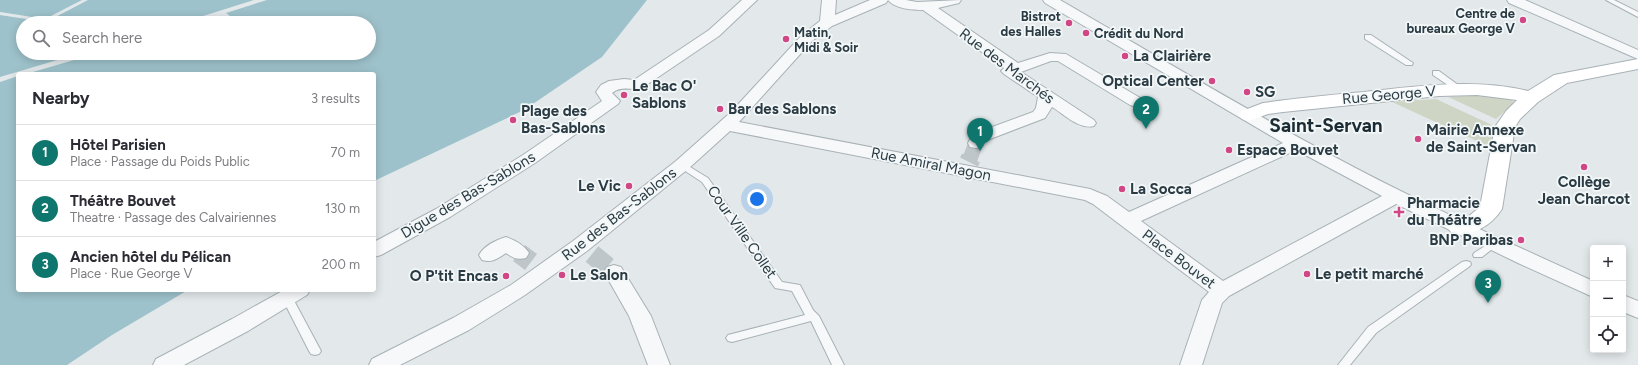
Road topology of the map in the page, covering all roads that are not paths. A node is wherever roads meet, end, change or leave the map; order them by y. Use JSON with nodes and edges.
{"nodes":[{"id":1,"x":750,"y":0,"type":"edge"},
{"id":2,"x":829,"y":0,"type":"edge"},
{"id":3,"x":881,"y":0,"type":"edge"},
{"id":4,"x":895,"y":0,"type":"edge"},
{"id":5,"x":954,"y":0,"type":"edge"},
{"id":6,"x":1050,"y":0,"type":"edge"},
{"id":7,"x":1514,"y":0,"type":"edge"},
{"id":8,"x":1609,"y":0,"type":"edge"},
{"id":9,"x":927,"y":7,"type":"junction"},
{"id":10,"x":1638,"y":15,"type":"edge"},
{"id":11,"x":827,"y":23,"type":"junction"},
{"id":12,"x":1368,"y":38,"type":"dead end"},
{"id":13,"x":1403,"y":54,"type":"dead end"},
{"id":14,"x":1638,"y":55,"type":"edge"},
{"id":15,"x":1638,"y":64,"type":"edge"},
{"id":16,"x":1015,"y":68,"type":"junction"},
{"id":17,"x":1435,"y":76,"type":"dead end"},
{"id":18,"x":1455,"y":90,"type":"junction"},
{"id":19,"x":1538,"y":94,"type":"junction"},
{"id":20,"x":1046,"y":96,"type":"junction"},
{"id":21,"x":1136,"y":102,"type":"dead end"},
{"id":22,"x":1249,"y":116,"type":"junction"},
{"id":23,"x":1088,"y":123,"type":"dead end"},
{"id":24,"x":727,"y":125,"type":"junction"},
{"id":25,"x":976,"y":143,"type":"tunnel mouth"},
{"id":26,"x":1297,"y":143,"type":"junction"},
{"id":27,"x":682,"y":165,"type":"junction"},
{"id":28,"x":1396,"y":196,"type":"junction"},
{"id":29,"x":1127,"y":220,"type":"junction"},
{"id":30,"x":1459,"y":227,"type":"junction"},
{"id":31,"x":376,"y":249,"type":"edge"},
{"id":32,"x":489,"y":255,"type":"dead end"},
{"id":33,"x":531,"y":262,"type":"junction"},
{"id":34,"x":1466,"y":264,"type":"dead end"},
{"id":35,"x":614,"y":272,"type":"tunnel mouth"},
{"id":36,"x":1590,"y":289,"type":"edge"},
{"id":37,"x":1222,"y":291,"type":"junction"},
{"id":38,"x":294,"y":294,"type":"edge"},
{"id":39,"x":1626,"y":305,"type":"edge"},
{"id":40,"x":1638,"y":310,"type":"edge"},
{"id":41,"x":814,"y":316,"type":"junction"},
{"id":42,"x":732,"y":338,"type":"dead end"},
{"id":43,"x":315,"y":351,"type":"dead end"},
{"id":44,"x":164,"y":365,"type":"edge"},
{"id":45,"x":380,"y":365,"type":"edge"},
{"id":46,"x":659,"y":365,"type":"edge"},
{"id":47,"x":838,"y":365,"type":"edge"},
{"id":48,"x":1191,"y":365,"type":"edge"},
{"id":49,"x":1344,"y":365,"type":"edge"}],
"edges":[{"from":1,"to":31,"type":"street","name":"Digue des Bas-Sablons"},
{"from":2,"to":11,"type":"street"},
{"from":3,"to":11,"type":"street","name":"Rue des Bas-Sablons"},
{"from":4,"to":9,"type":"street"},
{"from":5,"to":9,"type":"street"},
{"from":6,"to":22,"type":"street"},
{"from":7,"to":14,"type":"street"},
{"from":8,"to":10,"type":"lane"},
{"from":9,"to":16,"type":"street","name":"Rue des Marchés"},
{"from":11,"to":24,"type":"street","name":"Rue des Bas-Sablons"},
{"from":12,"to":13,"type":"lane"},
{"from":15,"to":19,"type":"street","name":"Rue George V"},
{"from":16,"to":20,"type":"street","name":"Rue des Marchés"},
{"from":16,"to":21,"type":"street"},
{"from":17,"to":18,"type":"lane"},
{"from":18,"to":19,"type":"street","name":"Rue George V"},
{"from":18,"to":22,"type":"street","name":"Rue George V"},
{"from":19,"to":30,"type":"street"},
{"from":20,"to":23,"type":"street","name":"Rue des Marchés"},
{"from":20,"to":25,"type":"street"},
{"from":22,"to":26,"type":"street"},
{"from":24,"to":27,"type":"street","name":"Rue des Bas-Sablons"},
{"from":24,"to":29,"type":"street","name":"Rue Amiral Magon"},
{"from":26,"to":28,"type":"street"},
{"from":26,"to":29,"type":"street","name":"Place Bouvet"},
{"from":27,"to":33,"type":"street","name":"Rue des Bas-Sablons"},
{"from":27,"to":41,"type":"lane","name":"Cour Ville Collet"},
{"from":28,"to":30,"type":"street"},
{"from":28,"to":37,"type":"street","name":"Place Bouvet"},
{"from":29,"to":37,"type":"street","name":"Place Bouvet"},
{"from":30,"to":36,"type":"street"},
{"from":32,"to":33,"type":"street"},
{"from":33,"to":45,"type":"street","name":"Rue des Bas-Sablons"},
{"from":34,"to":49,"type":"lane"},
{"from":35,"to":46,"type":"street"},
{"from":37,"to":48,"type":"street"},
{"from":38,"to":43,"type":"lane"},
{"from":38,"to":44,"type":"street"},
{"from":39,"to":40,"type":"street"},
{"from":41,"to":42,"type":"lane"},
{"from":41,"to":47,"type":"lane","name":"Cour Ville Collet"}]}
